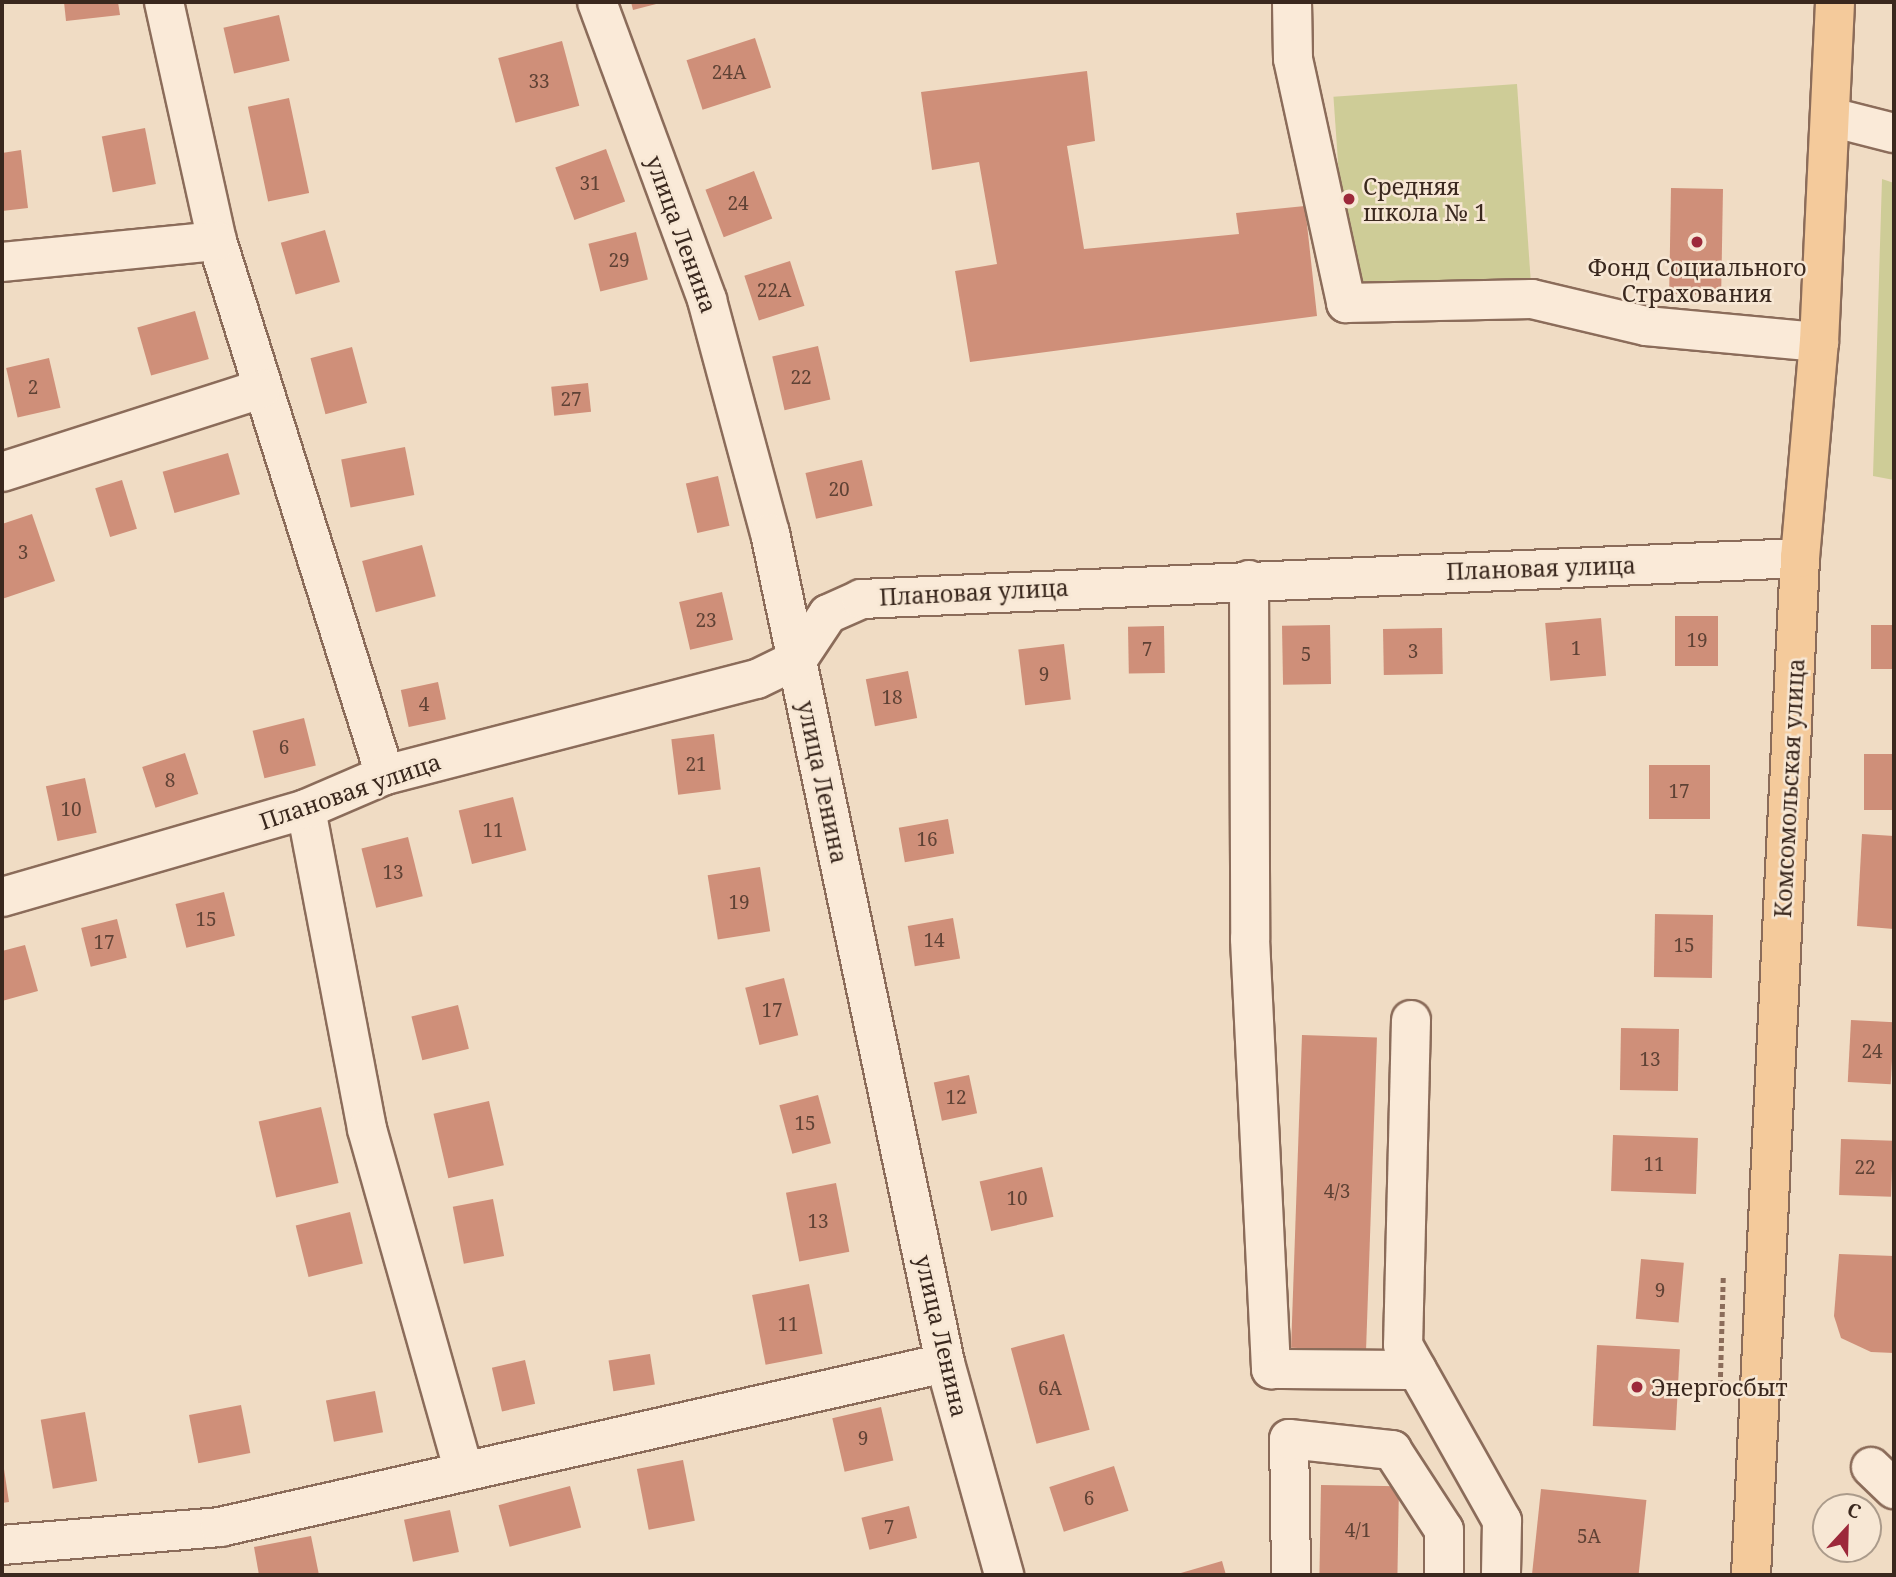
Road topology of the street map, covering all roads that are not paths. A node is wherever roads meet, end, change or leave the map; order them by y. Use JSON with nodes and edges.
{"nodes":[{"id":1,"x":164,"y":2,"type":"edge"},
{"id":2,"x":597,"y":2,"type":"edge"},
{"id":3,"x":1292,"y":2,"type":"edge"},
{"id":4,"x":1835,"y":2,"type":"edge"},
{"id":5,"x":1831,"y":117,"type":"junction"},
{"id":6,"x":1894,"y":133,"type":"edge"},
{"id":7,"x":217,"y":241,"type":"junction"},
{"id":8,"x":2,"y":262,"type":"edge"},
{"id":9,"x":1819,"y":342,"type":"junction"},
{"id":10,"x":261,"y":389,"type":"junction"},
{"id":11,"x":2,"y":472,"type":"edge"},
{"id":12,"x":1800,"y":558,"type":"junction"},
{"id":13,"x":1249,"y":580,"type":"junction"},
{"id":14,"x":797,"y":659,"type":"junction"},
{"id":15,"x":385,"y":775,"type":"junction"},
{"id":16,"x":306,"y":809,"type":"junction"},
{"id":17,"x":2,"y":897,"type":"edge"},
{"id":18,"x":1411,"y":1020,"type":"dead end"},
{"id":19,"x":945,"y":1363,"type":"junction"},
{"id":20,"x":1417,"y":1370,"type":"junction"},
{"id":21,"x":464,"y":1472,"type":"junction"},
{"id":22,"x":2,"y":1545,"type":"edge"},
{"id":23,"x":1003,"y":1572,"type":"edge"},
{"id":24,"x":1291,"y":1575,"type":"edge"},
{"id":25,"x":1444,"y":1575,"type":"edge"},
{"id":26,"x":1501,"y":1575,"type":"edge"},
{"id":27,"x":1751,"y":1575,"type":"edge"}],
"edges":[{"from":1,"to":7,"type":"street"},
{"from":2,"to":14,"type":"street","name":"улица Ленина"},
{"from":3,"to":9,"type":"street"},
{"from":4,"to":5,"type":"main road","name":"Комсомольская улица"},
{"from":5,"to":6,"type":"street"},
{"from":5,"to":9,"type":"main road","name":"Комсомольская улица"},
{"from":7,"to":8,"type":"street"},
{"from":7,"to":10,"type":"street"},
{"from":9,"to":12,"type":"main road","name":"Комсомольская улица"},
{"from":10,"to":11,"type":"street"},
{"from":10,"to":15,"type":"street"},
{"from":12,"to":13,"type":"street","name":"Плановая улица"},
{"from":12,"to":27,"type":"main road","name":"Комсомольская улица"},
{"from":13,"to":14,"type":"street","name":"Плановая улица"},
{"from":13,"to":20,"type":"street"},
{"from":14,"to":15,"type":"street","name":"Плановая улица"},
{"from":14,"to":19,"type":"street","name":"улица Ленина"},
{"from":15,"to":16,"type":"street","name":"Плановая улица"},
{"from":16,"to":17,"type":"street","name":"Плановая улица"},
{"from":16,"to":21,"type":"street"},
{"from":18,"to":20,"type":"street"},
{"from":19,"to":21,"type":"street"},
{"from":19,"to":23,"type":"street","name":"улица Ленина"},
{"from":20,"to":26,"type":"street"},
{"from":21,"to":22,"type":"street"},
{"from":24,"to":25,"type":"street"}]}
